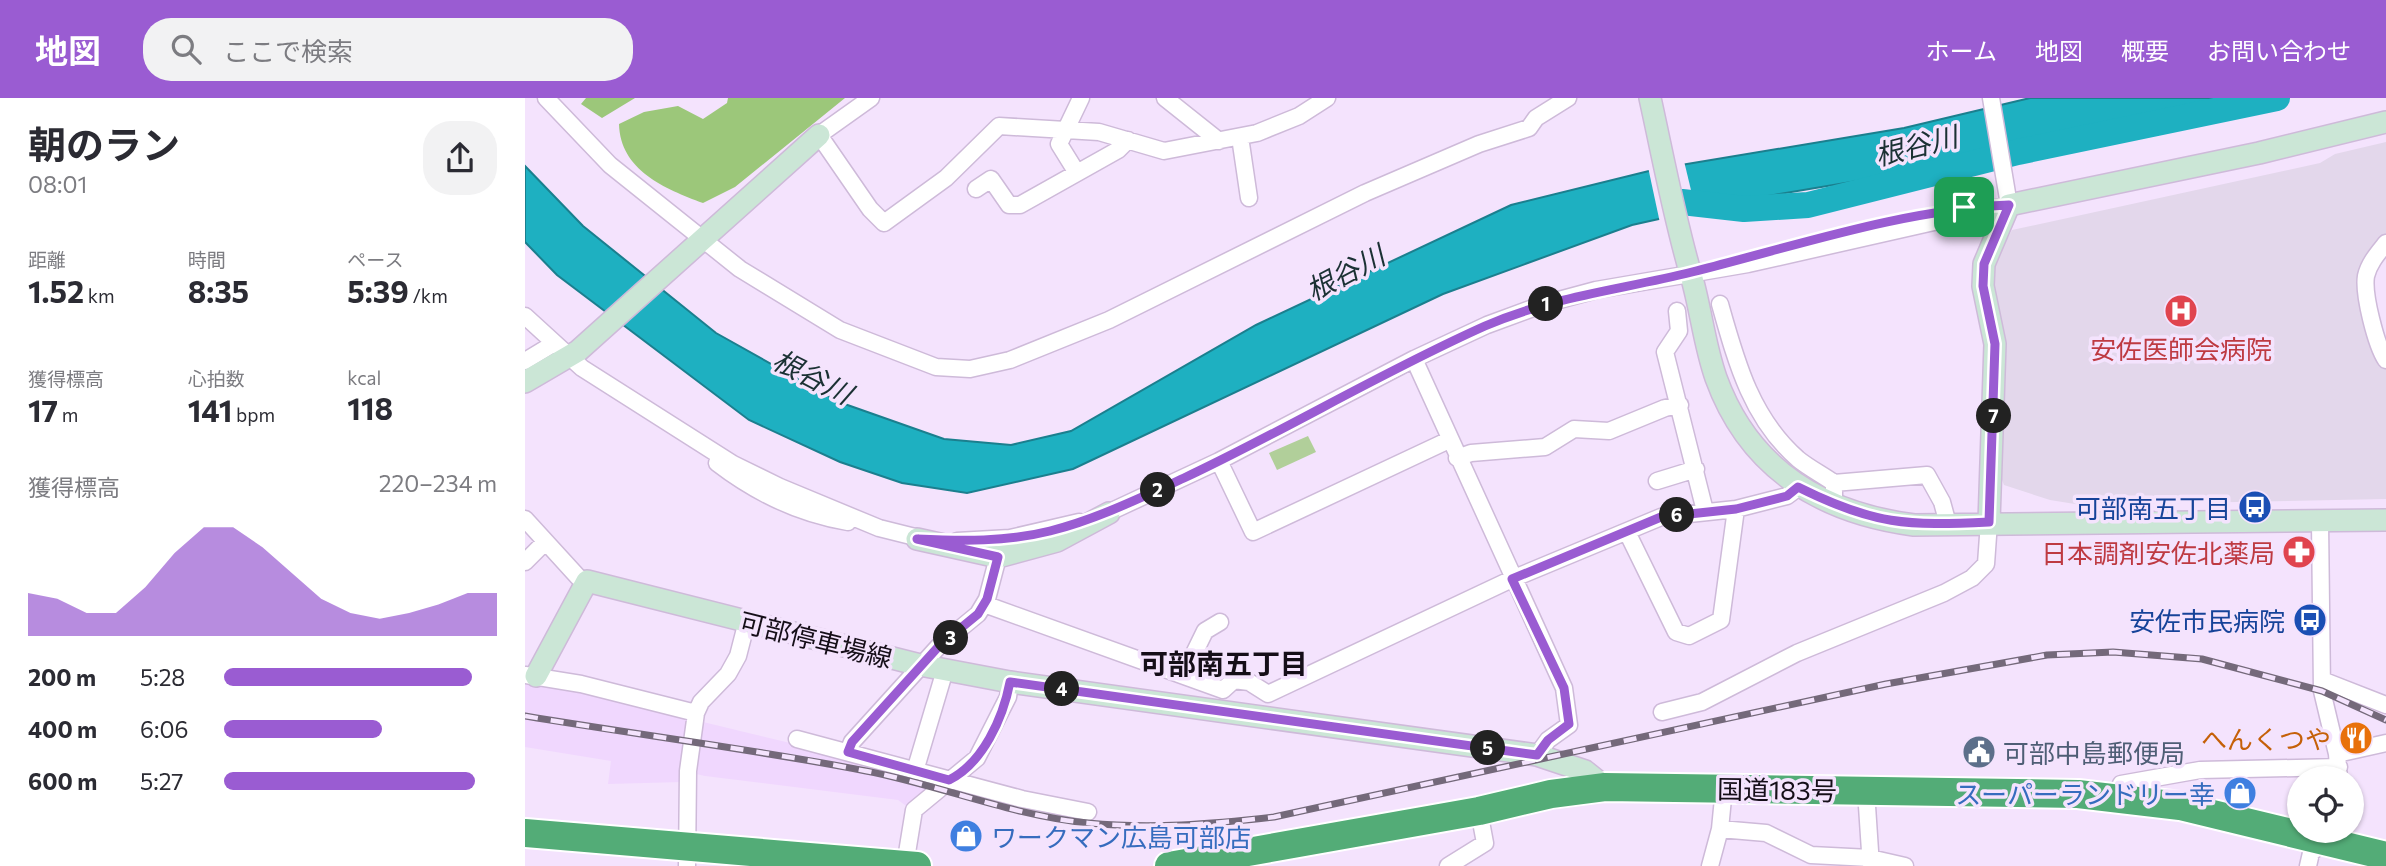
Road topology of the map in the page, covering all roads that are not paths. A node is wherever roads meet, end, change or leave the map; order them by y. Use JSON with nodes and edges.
{"nodes":[{"id":1,"x":546,"y":98,"type":"edge"},
{"id":2,"x":871,"y":98,"type":"edge"},
{"id":3,"x":1081,"y":98,"type":"edge"},
{"id":4,"x":1165,"y":98,"type":"edge"},
{"id":5,"x":1193,"y":98,"type":"edge"},
{"id":6,"x":1327,"y":98,"type":"edge"},
{"id":7,"x":1568,"y":98,"type":"edge"},
{"id":8,"x":1650,"y":98,"type":"edge"},
{"id":9,"x":1991,"y":98,"type":"edge"},
{"id":10,"x":1179,"y":108,"type":"junction"},
{"id":11,"x":2386,"y":122,"type":"edge"},
{"id":12,"x":1063,"y":132,"type":"junction"},
{"id":13,"x":819,"y":135,"type":"junction"},
{"id":14,"x":1240,"y":137,"type":"junction"},
{"id":15,"x":1128,"y":141,"type":"junction"},
{"id":16,"x":1219,"y":141,"type":"junction"},
{"id":17,"x":1077,"y":173,"type":"junction"},
{"id":18,"x":976,"y":189,"type":"dead end"},
{"id":19,"x":2008,"y":194,"type":"junction"},
{"id":20,"x":1249,"y":198,"type":"dead end"},
{"id":21,"x":698,"y":243,"type":"junction"},
{"id":22,"x":2386,"y":243,"type":"edge"},
{"id":23,"x":1689,"y":269,"type":"junction"},
{"id":24,"x":1720,"y":304,"type":"dead end"},
{"id":25,"x":1677,"y":311,"type":"dead end"},
{"id":26,"x":525,"y":316,"type":"edge"},
{"id":27,"x":566,"y":351,"type":"junction"},
{"id":28,"x":1414,"y":359,"type":"junction"},
{"id":29,"x":2386,"y":360,"type":"edge"},
{"id":30,"x":525,"y":361,"type":"edge"},
{"id":31,"x":525,"y":382,"type":"edge"},
{"id":32,"x":1680,"y":405,"type":"junction"},
{"id":33,"x":1449,"y":440,"type":"junction"},
{"id":34,"x":1457,"y":458,"type":"junction"},
{"id":35,"x":1219,"y":461,"type":"junction"},
{"id":36,"x":1696,"y":469,"type":"junction"},
{"id":37,"x":1657,"y":481,"type":"dead end"},
{"id":38,"x":1798,"y":487,"type":"junction"},
{"id":39,"x":1834,"y":494,"type":"junction"},
{"id":40,"x":1736,"y":509,"type":"junction"},
{"id":41,"x":1705,"y":511,"type":"junction"},
{"id":42,"x":1109,"y":513,"type":"junction"},
{"id":43,"x":525,"y":519,"type":"edge"},
{"id":44,"x":2386,"y":520,"type":"edge"},
{"id":45,"x":1989,"y":522,"type":"junction"},
{"id":46,"x":2320,"y":522,"type":"junction"},
{"id":47,"x":1948,"y":524,"type":"junction"},
{"id":48,"x":1627,"y":532,"type":"junction"},
{"id":49,"x":917,"y":539,"type":"junction"},
{"id":50,"x":545,"y":542,"type":"junction"},
{"id":51,"x":998,"y":557,"type":"junction"},
{"id":52,"x":525,"y":562,"type":"edge"},
{"id":53,"x":1512,"y":579,"type":"junction"},
{"id":54,"x":587,"y":581,"type":"junction"},
{"id":55,"x":984,"y":604,"type":"junction"},
{"id":56,"x":747,"y":621,"type":"junction"},
{"id":57,"x":1220,"y":622,"type":"dead end"},
{"id":58,"x":934,"y":668,"type":"junction"},
{"id":59,"x":1184,"y":674,"type":"junction"},
{"id":60,"x":531,"y":675,"type":"edge"},
{"id":61,"x":2322,"y":680,"type":"junction"},
{"id":62,"x":1010,"y":682,"type":"junction"},
{"id":63,"x":2386,"y":705,"type":"edge"},
{"id":64,"x":1662,"y":712,"type":"dead end"},
{"id":65,"x":696,"y":713,"type":"junction"},
{"id":66,"x":797,"y":739,"type":"dead end"},
{"id":67,"x":2386,"y":743,"type":"edge"},
{"id":68,"x":848,"y":752,"type":"junction"},
{"id":69,"x":1537,"y":755,"type":"junction"},
{"id":70,"x":2338,"y":766,"type":"edge"},
{"id":71,"x":2340,"y":766,"type":"edge"},
{"id":72,"x":2287,"y":768,"type":"edge"},
{"id":73,"x":915,"y":771,"type":"junction"},
{"id":74,"x":949,"y":780,"type":"junction"},
{"id":75,"x":1605,"y":787,"type":"junction"},
{"id":76,"x":1724,"y":788,"type":"junction"},
{"id":77,"x":1865,"y":791,"type":"junction"},
{"id":78,"x":2115,"y":798,"type":"junction"},
{"id":79,"x":1479,"y":811,"type":"junction"},
{"id":80,"x":1088,"y":812,"type":"dead end"},
{"id":81,"x":2287,"y":828,"type":"edge"},
{"id":82,"x":1720,"y":829,"type":"junction"},
{"id":83,"x":525,"y":833,"type":"edge"},
{"id":84,"x":2320,"y":843,"type":"edge"},
{"id":85,"x":2348,"y":843,"type":"edge"},
{"id":86,"x":688,"y":856,"type":"edge"},
{"id":87,"x":2386,"y":856,"type":"edge"},
{"id":88,"x":779,"y":860,"type":"edge"},
{"id":89,"x":1871,"y":862,"type":"edge"},
{"id":90,"x":911,"y":865,"type":"edge"},
{"id":91,"x":1169,"y":866,"type":"edge"},
{"id":92,"x":1448,"y":866,"type":"edge"},
{"id":93,"x":1710,"y":866,"type":"edge"},
{"id":94,"x":1905,"y":866,"type":"edge"},
{"id":95,"x":2308,"y":866,"type":"edge"}],
"edges":[{"from":1,"to":21,"type":"street"},
{"from":2,"to":13,"type":"street"},
{"from":3,"to":12,"type":"street"},
{"from":4,"to":10,"type":"street"},
{"from":5,"to":10,"type":"street"},
{"from":6,"to":14,"type":"street"},
{"from":7,"to":21,"type":"street"},
{"from":8,"to":23,"type":"street"},
{"from":9,"to":19,"type":"street"},
{"from":10,"to":16,"type":"street"},
{"from":11,"to":19,"type":"street"},
{"from":12,"to":13,"type":"street"},
{"from":12,"to":15,"type":"street"},
{"from":12,"to":17,"type":"street"},
{"from":13,"to":21,"type":"street"},
{"from":14,"to":16,"type":"street"},
{"from":14,"to":20,"type":"street"},
{"from":15,"to":16,"type":"street"},
{"from":15,"to":17,"type":"street"},
{"from":17,"to":18,"type":"street"},
{"from":19,"to":23,"type":"street"},
{"from":19,"to":45,"type":"street"},
{"from":21,"to":27,"type":"street"},
{"from":22,"to":29,"type":"street"},
{"from":23,"to":28,"type":"street"},
{"from":23,"to":38,"type":"street"},
{"from":24,"to":39,"type":"street"},
{"from":25,"to":32,"type":"street"},
{"from":26,"to":27,"type":"street"},
{"from":27,"to":30,"type":"street"},
{"from":27,"to":31,"type":"street"},
{"from":27,"to":49,"type":"street"},
{"from":28,"to":33,"type":"street"},
{"from":28,"to":35,"type":"street"},
{"from":32,"to":34,"type":"street"},
{"from":32,"to":36,"type":"street"},
{"from":33,"to":34,"type":"street"},
{"from":33,"to":35,"type":"street"},
{"from":34,"to":53,"type":"street"},
{"from":35,"to":42,"type":"street"},
{"from":36,"to":37,"type":"street"},
{"from":36,"to":41,"type":"street"},
{"from":38,"to":39,"type":"street"},
{"from":38,"to":40,"type":"street"},
{"from":39,"to":47,"type":"street"},
{"from":39,"to":47,"type":"street"},
{"from":40,"to":41,"type":"street"},
{"from":40,"to":48,"type":"street"},
{"from":41,"to":48,"type":"street"},
{"from":42,"to":49,"type":"street"},
{"from":42,"to":51,"type":"street"},
{"from":43,"to":50,"type":"street"},
{"from":44,"to":46,"type":"street"},
{"from":45,"to":46,"type":"street"},
{"from":45,"to":47,"type":"street"},
{"from":45,"to":64,"type":"street"},
{"from":46,"to":61,"type":"street"},
{"from":48,"to":53,"type":"street"},
{"from":49,"to":51,"type":"street"},
{"from":50,"to":52,"type":"street"},
{"from":50,"to":54,"type":"street"},
{"from":51,"to":55,"type":"street"},
{"from":53,"to":59,"type":"street"},
{"from":53,"to":69,"type":"street"},
{"from":54,"to":56,"type":"street","name":"可部停車場線"},
{"from":54,"to":60,"type":"street"},
{"from":55,"to":58,"type":"street"},
{"from":55,"to":59,"type":"street"},
{"from":56,"to":58,"type":"street","name":"可部停車場線"},
{"from":56,"to":65,"type":"street"},
{"from":57,"to":59,"type":"street"},
{"from":58,"to":62,"type":"street","name":"可部停車場線"},
{"from":58,"to":68,"type":"street"},
{"from":58,"to":73,"type":"street"},
{"from":60,"to":65,"type":"street"},
{"from":61,"to":63,"type":"street"},
{"from":61,"to":70,"type":"street"},
{"from":62,"to":69,"type":"street","name":"可部停車場線"},
{"from":62,"to":74,"type":"street"},
{"from":65,"to":86,"type":"street"},
{"from":66,"to":68,"type":"street"},
{"from":67,"to":71,"type":"street"},
{"from":68,"to":73,"type":"street"},
{"from":69,"to":75,"type":"street","name":"可部停車場線"},
{"from":72,"to":78,"type":"street"},
{"from":73,"to":74,"type":"street"},
{"from":74,"to":80,"type":"street"},
{"from":74,"to":90,"type":"street"},
{"from":75,"to":76,"type":"highway","name":"国道183号"},
{"from":75,"to":79,"type":"highway","name":"国道183号"},
{"from":76,"to":77,"type":"highway","name":"国道183号"},
{"from":76,"to":82,"type":"street"},
{"from":77,"to":78,"type":"highway","name":"国道183号"},
{"from":77,"to":89,"type":"street"},
{"from":78,"to":81,"type":"highway","name":"国道183号"},
{"from":79,"to":91,"type":"highway","name":"国道183号"},
{"from":79,"to":92,"type":"street"},
{"from":82,"to":89,"type":"street"},
{"from":82,"to":93,"type":"street"},
{"from":83,"to":86,"type":"highway"},
{"from":84,"to":95,"type":"street"},
{"from":85,"to":87,"type":"highway","name":"国道183号"},
{"from":86,"to":88,"type":"highway"},
{"from":88,"to":90,"type":"highway"},
{"from":89,"to":94,"type":"street"}]}
